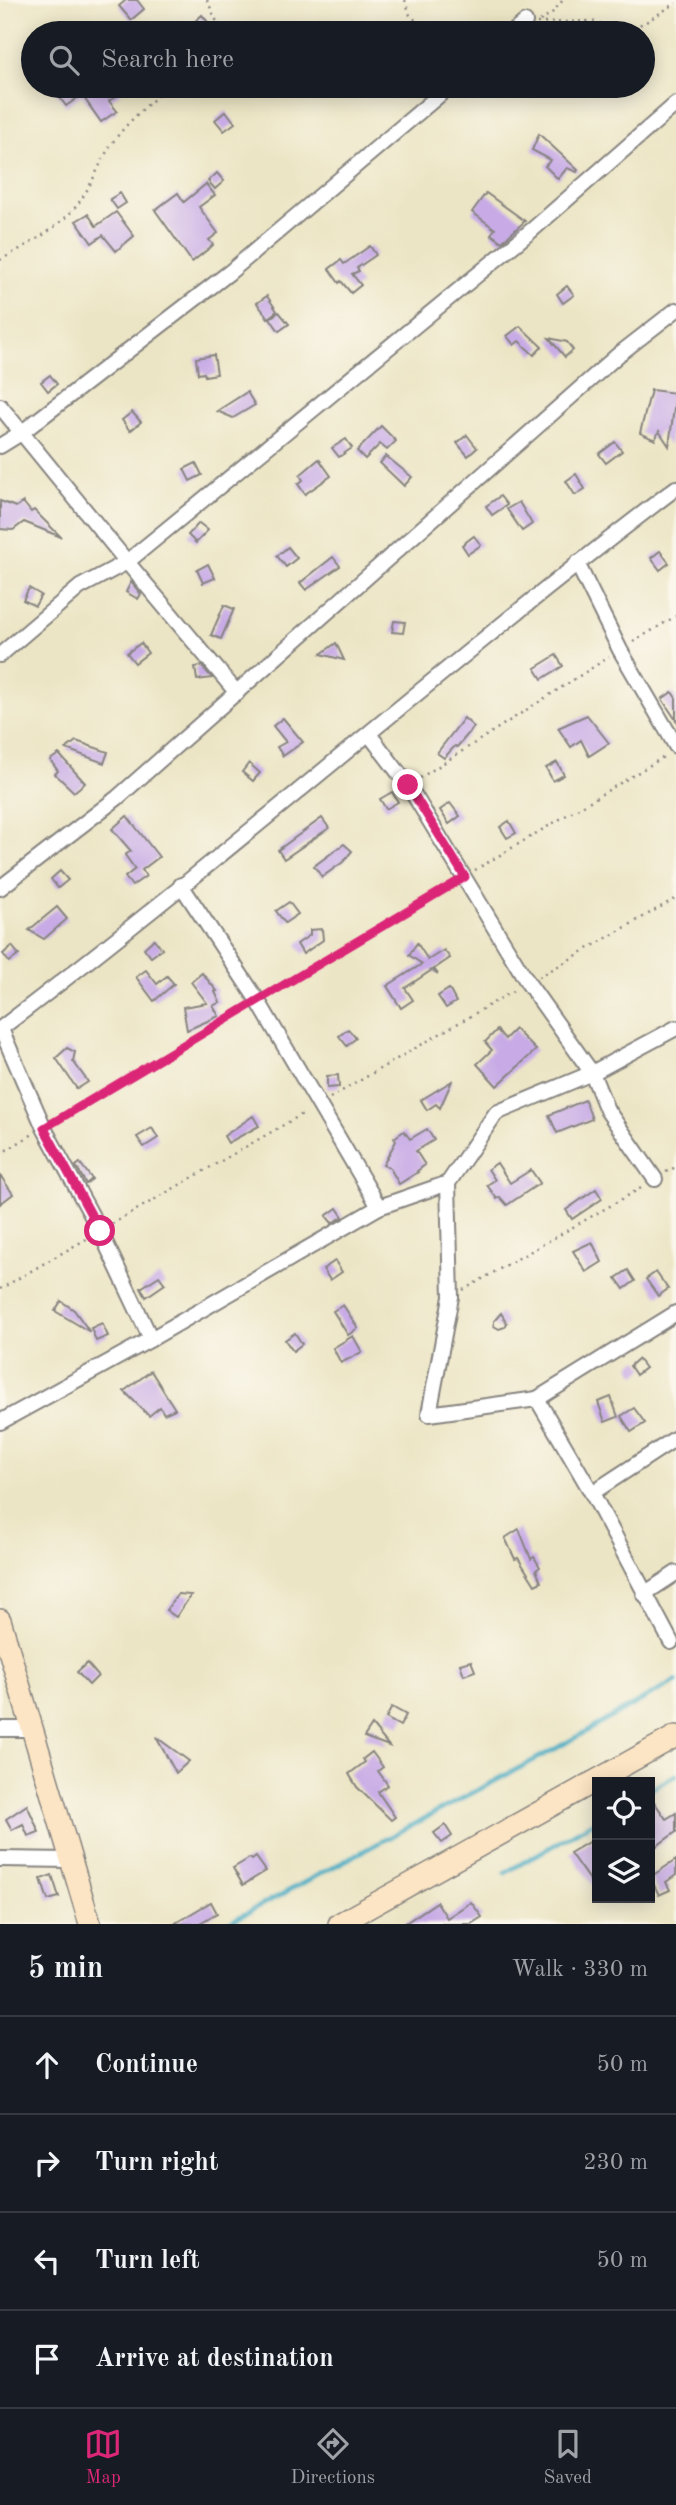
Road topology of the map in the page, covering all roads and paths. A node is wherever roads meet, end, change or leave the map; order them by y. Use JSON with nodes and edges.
{"nodes":[{"id":1,"x":207,"y":0,"type":"edge"},
{"id":2,"x":405,"y":0,"type":"edge"},
{"id":3,"x":563,"y":0,"type":"edge"},
{"id":4,"x":676,"y":3,"type":"edge"},
{"id":5,"x":217,"y":21,"type":"edge"},
{"id":6,"x":416,"y":21,"type":"edge"},
{"id":7,"x":540,"y":21,"type":"edge"},
{"id":8,"x":648,"y":21,"type":"edge"},
{"id":9,"x":156,"y":98,"type":"edge"},
{"id":10,"x":436,"y":98,"type":"edge"},
{"id":11,"x":676,"y":104,"type":"edge"},
{"id":12,"x":0,"y":260,"type":"edge"},
{"id":13,"x":676,"y":310,"type":"edge"},
{"id":14,"x":0,"y":406,"type":"edge"},
{"id":15,"x":21,"y":433,"type":"junction"},
{"id":16,"x":0,"y":446,"type":"edge"},
{"id":17,"x":676,"y":488,"type":"edge"},
{"id":18,"x":127,"y":562,"type":"junction"},
{"id":19,"x":577,"y":563,"type":"junction"},
{"id":20,"x":676,"y":616,"type":"edge"},
{"id":21,"x":620,"y":650,"type":"junction"},
{"id":22,"x":0,"y":655,"type":"edge"},
{"id":23,"x":237,"y":693,"type":"junction"},
{"id":24,"x":369,"y":734,"type":"junction"},
{"id":25,"x":676,"y":748,"type":"edge"},
{"id":26,"x":408,"y":785,"type":"junction"},
{"id":27,"x":465,"y":877,"type":"junction"},
{"id":28,"x":181,"y":885,"type":"junction"},
{"id":29,"x":0,"y":888,"type":"edge"},
{"id":30,"x":676,"y":898,"type":"edge"},
{"id":31,"x":528,"y":983,"type":"junction"},
{"id":32,"x":258,"y":1001,"type":"junction"},
{"id":33,"x":676,"y":1028,"type":"edge"},
{"id":34,"x":1,"y":1029,"type":"edge"},
{"id":35,"x":592,"y":1073,"type":"junction"},
{"id":36,"x":320,"y":1104,"type":"junction"},
{"id":37,"x":44,"y":1128,"type":"junction"},
{"id":38,"x":0,"y":1154,"type":"edge"},
{"id":39,"x":676,"y":1167,"type":"edge"},
{"id":40,"x":655,"y":1179,"type":"junction"},
{"id":41,"x":448,"y":1183,"type":"junction"},
{"id":42,"x":379,"y":1207,"type":"junction"},
{"id":43,"x":100,"y":1231,"type":"junction"},
{"id":44,"x":0,"y":1289,"type":"edge"},
{"id":45,"x":451,"y":1297,"type":"junction"},
{"id":46,"x":676,"y":1313,"type":"edge"},
{"id":47,"x":151,"y":1339,"type":"junction"},
{"id":48,"x":537,"y":1399,"type":"junction"},
{"id":49,"x":0,"y":1422,"type":"edge"},
{"id":50,"x":676,"y":1438,"type":"edge"},
{"id":51,"x":592,"y":1493,"type":"junction"},
{"id":52,"x":676,"y":1573,"type":"edge"},
{"id":53,"x":645,"y":1594,"type":"junction"},
{"id":54,"x":0,"y":1620,"type":"edge"},
{"id":55,"x":671,"y":1642,"type":"dead end"},
{"id":56,"x":0,"y":1729,"type":"edge"},
{"id":57,"x":32,"y":1729,"type":"junction"},
{"id":58,"x":676,"y":1736,"type":"edge"},
{"id":59,"x":0,"y":1859,"type":"edge"},
{"id":60,"x":70,"y":1860,"type":"junction"},
{"id":61,"x":90,"y":1924,"type":"edge"},
{"id":62,"x":339,"y":1924,"type":"edge"}],
"edges":[{"from":1,"to":5,"type":"path"},
{"from":2,"to":6,"type":"path"},
{"from":3,"to":7,"type":"path"},
{"from":4,"to":8,"type":"path"},
{"from":9,"to":12,"type":"path"},
{"from":10,"to":15,"type":"street"},
{"from":11,"to":18,"type":"street"},
{"from":13,"to":23,"type":"street"},
{"from":14,"to":15,"type":"street"},
{"from":15,"to":16,"type":"street"},
{"from":15,"to":18,"type":"street"},
{"from":17,"to":19,"type":"street"},
{"from":18,"to":22,"type":"street"},
{"from":18,"to":23,"type":"street"},
{"from":19,"to":21,"type":"street"},
{"from":19,"to":24,"type":"street"},
{"from":20,"to":21,"type":"path"},
{"from":21,"to":25,"type":"street"},
{"from":21,"to":26,"type":"path"},
{"from":23,"to":29,"type":"street"},
{"from":24,"to":26,"type":"street"},
{"from":24,"to":28,"type":"street"},
{"from":25,"to":27,"type":"path"},
{"from":26,"to":27,"type":"street"},
{"from":27,"to":31,"type":"street"},
{"from":27,"to":32,"type":"path"},
{"from":28,"to":32,"type":"street"},
{"from":28,"to":34,"type":"street"},
{"from":30,"to":31,"type":"path"},
{"from":31,"to":35,"type":"street"},
{"from":31,"to":36,"type":"path"},
{"from":32,"to":36,"type":"street"},
{"from":32,"to":37,"type":"path"},
{"from":33,"to":35,"type":"street"},
{"from":34,"to":37,"type":"street"},
{"from":35,"to":40,"type":"street"},
{"from":35,"to":41,"type":"street"},
{"from":36,"to":42,"type":"street"},
{"from":36,"to":43,"type":"path"},
{"from":37,"to":38,"type":"path"},
{"from":37,"to":43,"type":"street"},
{"from":39,"to":40,"type":"path"},
{"from":40,"to":45,"type":"path"},
{"from":41,"to":42,"type":"street"},
{"from":41,"to":45,"type":"street"},
{"from":42,"to":47,"type":"street"},
{"from":43,"to":44,"type":"path"},
{"from":43,"to":47,"type":"street"},
{"from":45,"to":48,"type":"street"},
{"from":46,"to":48,"type":"street"},
{"from":47,"to":49,"type":"street"},
{"from":48,"to":51,"type":"street"},
{"from":50,"to":51,"type":"street"},
{"from":51,"to":53,"type":"street"},
{"from":52,"to":53,"type":"street"},
{"from":53,"to":55,"type":"street"},
{"from":54,"to":57,"type":"street"},
{"from":56,"to":57,"type":"street"},
{"from":57,"to":60,"type":"street"},
{"from":58,"to":62,"type":"street"},
{"from":59,"to":60,"type":"street"},
{"from":60,"to":61,"type":"street"}]}
